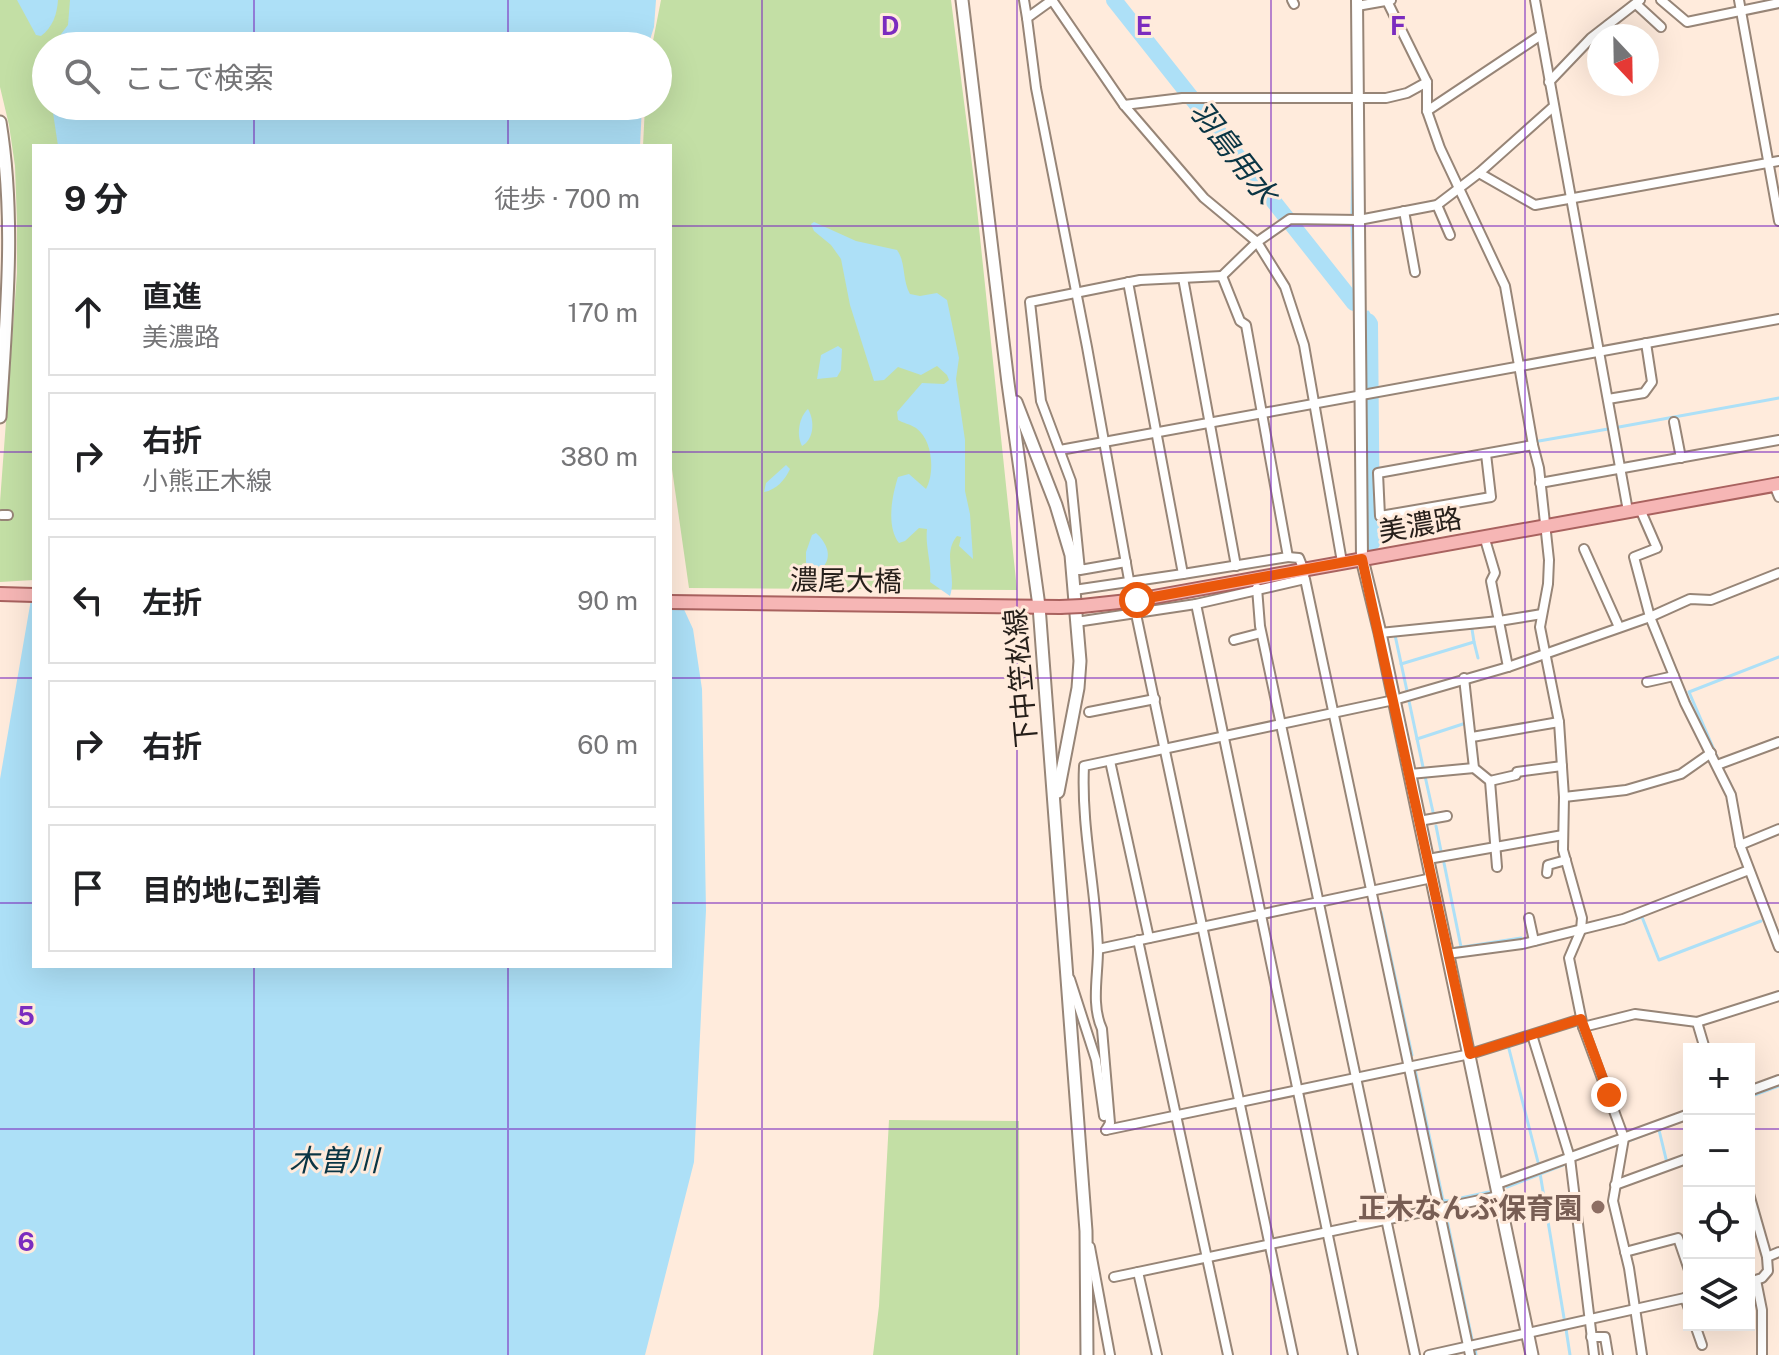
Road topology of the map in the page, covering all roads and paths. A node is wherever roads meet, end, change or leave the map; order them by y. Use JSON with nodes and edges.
{"nodes":[{"id":1,"x":962,"y":0,"type":"edge"},
{"id":2,"x":1024,"y":0,"type":"edge"},
{"id":3,"x":1389,"y":0,"type":"edge"},
{"id":4,"x":1535,"y":0,"type":"edge"},
{"id":5,"x":1661,"y":0,"type":"edge"},
{"id":6,"x":1635,"y":2,"type":"edge"},
{"id":7,"x":1357,"y":3,"type":"edge"},
{"id":8,"x":1779,"y":3,"type":"edge"},
{"id":9,"x":1740,"y":5,"type":"edge"},
{"id":10,"x":1027,"y":18,"type":"junction"},
{"id":11,"x":1609,"y":24,"type":"edge"},
{"id":12,"x":1661,"y":27,"type":"dead end"},
{"id":13,"x":1541,"y":35,"type":"junction"},
{"id":14,"x":1587,"y":46,"type":"edge"},
{"id":15,"x":1427,"y":82,"type":"junction"},
{"id":16,"x":1549,"y":82,"type":"junction"},
{"id":17,"x":1358,"y":97,"type":"junction"},
{"id":18,"x":1124,"y":105,"type":"junction"},
{"id":19,"x":1553,"y":107,"type":"junction"},
{"id":20,"x":1427,"y":111,"type":"junction"},
{"id":21,"x":0,"y":122,"type":"edge"},
{"id":22,"x":1779,"y":161,"type":"edge"},
{"id":23,"x":2,"y":162,"type":"edge"},
{"id":24,"x":1768,"y":162,"type":"junction"},
{"id":25,"x":1479,"y":173,"type":"junction"},
{"id":26,"x":1457,"y":187,"type":"junction"},
{"id":27,"x":1570,"y":198,"type":"junction"},
{"id":28,"x":1437,"y":205,"type":"junction"},
{"id":29,"x":1404,"y":211,"type":"junction"},
{"id":30,"x":1359,"y":220,"type":"junction"},
{"id":31,"x":1779,"y":221,"type":"edge"},
{"id":32,"x":1450,"y":235,"type":"dead end"},
{"id":33,"x":1257,"y":242,"type":"junction"},
{"id":34,"x":1415,"y":272,"type":"dead end"},
{"id":35,"x":1222,"y":276,"type":"junction"},
{"id":36,"x":1183,"y":278,"type":"junction"},
{"id":37,"x":1128,"y":282,"type":"junction"},
{"id":38,"x":1076,"y":292,"type":"junction"},
{"id":39,"x":1779,"y":319,"type":"edge"},
{"id":40,"x":1646,"y":343,"type":"junction"},
{"id":41,"x":1599,"y":351,"type":"junction"},
{"id":42,"x":1520,"y":365,"type":"junction"},
{"id":43,"x":1008,"y":383,"type":"junction"},
{"id":44,"x":1363,"y":395,"type":"junction"},
{"id":45,"x":1608,"y":399,"type":"junction"},
{"id":46,"x":1314,"y":403,"type":"junction"},
{"id":47,"x":1263,"y":413,"type":"junction"},
{"id":48,"x":0,"y":417,"type":"edge"},
{"id":49,"x":1211,"y":421,"type":"junction"},
{"id":50,"x":1674,"y":422,"type":"dead end"},
{"id":51,"x":1156,"y":431,"type":"junction"},
{"id":52,"x":1104,"y":440,"type":"junction"},
{"id":53,"x":1779,"y":440,"type":"edge"},
{"id":54,"x":1533,"y":445,"type":"junction"},
{"id":55,"x":1060,"y":450,"type":"junction"},
{"id":56,"x":1486,"y":454,"type":"junction"},
{"id":57,"x":1681,"y":458,"type":"junction"},
{"id":58,"x":1620,"y":469,"type":"junction"},
{"id":59,"x":1540,"y":483,"type":"junction"},
{"id":60,"x":1777,"y":488,"type":"edge"},
{"id":61,"x":1634,"y":510,"type":"junction"},
{"id":62,"x":1378,"y":516,"type":"junction"},
{"id":63,"x":1362,"y":518,"type":"junction"},
{"id":64,"x":1543,"y":525,"type":"junction"},
{"id":65,"x":1484,"y":536,"type":"junction"},
{"id":66,"x":1584,"y":549,"type":"dead end"},
{"id":67,"x":1288,"y":557,"type":"junction"},
{"id":68,"x":1362,"y":559,"type":"junction"},
{"id":69,"x":1126,"y":562,"type":"junction"},
{"id":70,"x":1342,"y":562,"type":"junction"},
{"id":71,"x":1236,"y":566,"type":"junction"},
{"id":72,"x":1779,"y":573,"type":"edge"},
{"id":73,"x":1183,"y":574,"type":"junction"},
{"id":74,"x":1305,"y":574,"type":"junction"},
{"id":75,"x":1131,"y":586,"type":"junction"},
{"id":76,"x":1257,"y":588,"type":"junction"},
{"id":77,"x":1074,"y":590,"type":"junction"},
{"id":78,"x":0,"y":594,"type":"edge"},
{"id":79,"x":32,"y":595,"type":"edge"},
{"id":80,"x":672,"y":602,"type":"edge"},
{"id":81,"x":1196,"y":604,"type":"junction"},
{"id":82,"x":1021,"y":606,"type":"joint"},
{"id":83,"x":1039,"y":606,"type":"junction"},
{"id":84,"x":1136,"y":614,"type":"junction"},
{"id":85,"x":1542,"y":614,"type":"junction"},
{"id":86,"x":1650,"y":617,"type":"junction"},
{"id":87,"x":1499,"y":621,"type":"junction"},
{"id":88,"x":1076,"y":622,"type":"junction"},
{"id":89,"x":1619,"y":627,"type":"junction"},
{"id":90,"x":1261,"y":633,"type":"junction"},
{"id":91,"x":1380,"y":633,"type":"junction"},
{"id":92,"x":1234,"y":640,"type":"dead end"},
{"id":93,"x":1546,"y":653,"type":"junction"},
{"id":94,"x":1508,"y":667,"type":"junction"},
{"id":95,"x":1674,"y":676,"type":"junction"},
{"id":96,"x":1464,"y":678,"type":"junction"},
{"id":97,"x":1647,"y":682,"type":"dead end"},
{"id":98,"x":1155,"y":699,"type":"junction"},
{"id":99,"x":1394,"y":700,"type":"junction"},
{"id":100,"x":1089,"y":712,"type":"dead end"},
{"id":101,"x":1334,"y":713,"type":"junction"},
{"id":102,"x":1559,"y":722,"type":"junction"},
{"id":103,"x":1280,"y":725,"type":"junction"},
{"id":104,"x":1222,"y":737,"type":"junction"},
{"id":105,"x":1472,"y":737,"type":"junction"},
{"id":106,"x":1779,"y":742,"type":"edge"},
{"id":107,"x":1165,"y":750,"type":"junction"},
{"id":108,"x":1711,"y":753,"type":"junction"},
{"id":109,"x":1110,"y":761,"type":"junction"},
{"id":110,"x":1717,"y":765,"type":"junction"},
{"id":111,"x":1562,"y":766,"type":"junction"},
{"id":112,"x":1474,"y":768,"type":"junction"},
{"id":113,"x":1410,"y":774,"type":"junction"},
{"id":114,"x":1490,"y":781,"type":"junction"},
{"id":115,"x":1564,"y":797,"type":"junction"},
{"id":116,"x":1447,"y":816,"type":"dead end"},
{"id":117,"x":1419,"y":821,"type":"junction"},
{"id":118,"x":1055,"y":827,"type":"junction"},
{"id":119,"x":1779,"y":829,"type":"edge"},
{"id":120,"x":1563,"y":835,"type":"junction"},
{"id":121,"x":1740,"y":845,"type":"junction"},
{"id":122,"x":1496,"y":847,"type":"junction"},
{"id":123,"x":1428,"y":859,"type":"junction"},
{"id":124,"x":1566,"y":860,"type":"junction"},
{"id":125,"x":1497,"y":867,"type":"dead end"},
{"id":126,"x":1749,"y":870,"type":"junction"},
{"id":127,"x":1547,"y":873,"type":"dead end"},
{"id":128,"x":1432,"y":878,"type":"junction"},
{"id":129,"x":1372,"y":891,"type":"junction"},
{"id":130,"x":1319,"y":902,"type":"junction"},
{"id":131,"x":1260,"y":915,"type":"junction"},
{"id":132,"x":1529,"y":918,"type":"dead end"},
{"id":133,"x":1201,"y":927,"type":"junction"},
{"id":134,"x":1581,"y":930,"type":"junction"},
{"id":135,"x":1149,"y":938,"type":"junction"},
{"id":136,"x":1138,"y":940,"type":"junction"},
{"id":137,"x":1534,"y":941,"type":"junction"},
{"id":138,"x":1779,"y":947,"type":"edge"},
{"id":139,"x":1098,"y":949,"type":"junction"},
{"id":140,"x":1447,"y":954,"type":"junction"},
{"id":141,"x":1064,"y":963,"type":"junction"},
{"id":142,"x":1779,"y":996,"type":"edge"},
{"id":143,"x":1697,"y":1022,"type":"junction"},
{"id":144,"x":1582,"y":1023,"type":"junction"},
{"id":145,"x":1532,"y":1035,"type":"junction"},
{"id":146,"x":1703,"y":1043,"type":"edge"},
{"id":147,"x":1470,"y":1054,"type":"junction"},
{"id":148,"x":1410,"y":1066,"type":"junction"},
{"id":149,"x":1357,"y":1078,"type":"junction"},
{"id":150,"x":1779,"y":1080,"type":"edge"},
{"id":151,"x":1755,"y":1089,"type":"edge"},
{"id":152,"x":1298,"y":1090,"type":"junction"},
{"id":153,"x":1239,"y":1103,"type":"junction"},
{"id":154,"x":1686,"y":1115,"type":"edge"},
{"id":155,"x":1176,"y":1116,"type":"junction"},
{"id":156,"x":1106,"y":1130,"type":"junction"},
{"id":157,"x":1624,"y":1138,"type":"junction"},
{"id":158,"x":1570,"y":1158,"type":"junction"},
{"id":159,"x":1683,"y":1160,"type":"edge"},
{"id":160,"x":1615,"y":1185,"type":"junction"},
{"id":161,"x":1498,"y":1190,"type":"junction"},
{"id":162,"x":1440,"y":1207,"type":"junction"},
{"id":163,"x":1755,"y":1215,"type":"edge"},
{"id":164,"x":1386,"y":1220,"type":"junction"},
{"id":165,"x":1086,"y":1231,"type":"junction"},
{"id":166,"x":1326,"y":1232,"type":"junction"},
{"id":167,"x":1270,"y":1243,"type":"junction"},
{"id":168,"x":1625,"y":1252,"type":"junction"},
{"id":169,"x":1779,"y":1252,"type":"edge"},
{"id":170,"x":1207,"y":1257,"type":"junction"},
{"id":171,"x":1767,"y":1257,"type":"junction"},
{"id":172,"x":1685,"y":1259,"type":"edge"},
{"id":173,"x":1138,"y":1272,"type":"junction"},
{"id":174,"x":1114,"y":1277,"type":"dead end"},
{"id":175,"x":1755,"y":1280,"type":"edge"},
{"id":176,"x":1755,"y":1287,"type":"edge"},
{"id":177,"x":1683,"y":1299,"type":"edge"},
{"id":178,"x":1636,"y":1309,"type":"junction"},
{"id":179,"x":1589,"y":1319,"type":"junction"},
{"id":180,"x":1697,"y":1331,"type":"edge"},
{"id":181,"x":1528,"y":1333,"type":"junction"},
{"id":182,"x":1591,"y":1337,"type":"junction"},
{"id":183,"x":1702,"y":1345,"type":"dead end"},
{"id":184,"x":1470,"y":1351,"type":"edge"},
{"id":185,"x":1087,"y":1355,"type":"edge"},
{"id":186,"x":1110,"y":1355,"type":"edge"},
{"id":187,"x":1157,"y":1355,"type":"edge"},
{"id":188,"x":1228,"y":1355,"type":"edge"},
{"id":189,"x":1293,"y":1355,"type":"edge"},
{"id":190,"x":1353,"y":1355,"type":"edge"},
{"id":191,"x":1415,"y":1355,"type":"edge"},
{"id":192,"x":1429,"y":1355,"type":"edge"},
{"id":193,"x":1532,"y":1355,"type":"edge"},
{"id":194,"x":1594,"y":1355,"type":"edge"},
{"id":195,"x":1608,"y":1355,"type":"edge"},
{"id":196,"x":1642,"y":1355,"type":"edge"},
{"id":197,"x":1762,"y":1355,"type":"edge"}],
"edges":[{"from":1,"to":43,"type":"main road","name":"下中笠松線"},
{"from":2,"to":10,"type":"street"},
{"from":3,"to":7,"type":"street"},
{"from":3,"to":15,"type":"street"},
{"from":4,"to":13,"type":"street"},
{"from":5,"to":9,"type":"street"},
{"from":6,"to":11,"type":"street"},
{"from":6,"to":12,"type":"street"},
{"from":7,"to":17,"type":"street"},
{"from":8,"to":9,"type":"street"},
{"from":9,"to":24,"type":"street"},
{"from":10,"to":18,"type":"street"},
{"from":10,"to":38,"type":"street"},
{"from":13,"to":16,"type":"street"},
{"from":13,"to":20,"type":"street"},
{"from":14,"to":16,"type":"street"},
{"from":15,"to":17,"type":"street"},
{"from":15,"to":20,"type":"street"},
{"from":16,"to":19,"type":"street"},
{"from":17,"to":18,"type":"street"},
{"from":17,"to":30,"type":"street"},
{"from":18,"to":33,"type":"street"},
{"from":19,"to":25,"type":"street"},
{"from":19,"to":27,"type":"street"},
{"from":20,"to":26,"type":"street"},
{"from":21,"to":23,"type":"main road"},
{"from":22,"to":24,"type":"street"},
{"from":23,"to":48,"type":"main road"},
{"from":24,"to":27,"type":"street"},
{"from":24,"to":31,"type":"street"},
{"from":25,"to":26,"type":"street"},
{"from":25,"to":27,"type":"street"},
{"from":26,"to":28,"type":"street"},
{"from":26,"to":42,"type":"street"},
{"from":27,"to":41,"type":"street"},
{"from":28,"to":29,"type":"street"},
{"from":28,"to":32,"type":"street"},
{"from":29,"to":30,"type":"street"},
{"from":29,"to":34,"type":"street"},
{"from":30,"to":33,"type":"street"},
{"from":30,"to":44,"type":"street"},
{"from":33,"to":35,"type":"street"},
{"from":33,"to":46,"type":"street"},
{"from":35,"to":36,"type":"street"},
{"from":35,"to":47,"type":"street"},
{"from":36,"to":37,"type":"street"},
{"from":36,"to":49,"type":"street"},
{"from":37,"to":38,"type":"street"},
{"from":37,"to":51,"type":"street"},
{"from":38,"to":52,"type":"street"},
{"from":38,"to":55,"type":"street"},
{"from":39,"to":40,"type":"street"},
{"from":40,"to":41,"type":"street"},
{"from":40,"to":45,"type":"street"},
{"from":41,"to":42,"type":"street"},
{"from":41,"to":45,"type":"street"},
{"from":42,"to":44,"type":"street"},
{"from":42,"to":54,"type":"street"},
{"from":43,"to":77,"type":"main road"},
{"from":43,"to":83,"type":"main road","name":"下中笠松線"},
{"from":44,"to":46,"type":"street"},
{"from":44,"to":63,"type":"street"},
{"from":45,"to":58,"type":"street"},
{"from":46,"to":47,"type":"street"},
{"from":46,"to":70,"type":"street"},
{"from":47,"to":49,"type":"street"},
{"from":47,"to":67,"type":"street"},
{"from":49,"to":51,"type":"street"},
{"from":49,"to":71,"type":"street"},
{"from":50,"to":57,"type":"street"},
{"from":51,"to":52,"type":"street"},
{"from":51,"to":73,"type":"street"},
{"from":52,"to":55,"type":"street"},
{"from":52,"to":69,"type":"street"},
{"from":53,"to":57,"type":"street"},
{"from":54,"to":56,"type":"street"},
{"from":54,"to":59,"type":"street"},
{"from":55,"to":69,"type":"street"},
{"from":56,"to":62,"type":"street"},
{"from":56,"to":62,"type":"street"},
{"from":57,"to":58,"type":"street"},
{"from":58,"to":59,"type":"street"},
{"from":58,"to":61,"type":"street"},
{"from":59,"to":64,"type":"street"},
{"from":60,"to":61,"type":"main road","name":"美濃路"},
{"from":61,"to":64,"type":"main road","name":"美濃路"},
{"from":61,"to":86,"type":"street"},
{"from":62,"to":63,"type":"street"},
{"from":63,"to":68,"type":"street"},
{"from":64,"to":65,"type":"main road","name":"美濃路"},
{"from":64,"to":85,"type":"street"},
{"from":65,"to":68,"type":"main road","name":"美濃路"},
{"from":65,"to":87,"type":"street"},
{"from":66,"to":89,"type":"street"},
{"from":67,"to":71,"type":"street"},
{"from":67,"to":74,"type":"street"},
{"from":68,"to":70,"type":"main road","name":"美濃路"},
{"from":68,"to":91,"type":"main road"},
{"from":69,"to":75,"type":"street"},
{"from":70,"to":74,"type":"main road","name":"美濃路"},
{"from":71,"to":73,"type":"street"},
{"from":72,"to":86,"type":"street"},
{"from":73,"to":75,"type":"street"},
{"from":74,"to":76,"type":"street"},
{"from":74,"to":83,"type":"main road","name":"美濃路","bridge":true},
{"from":74,"to":101,"type":"street"},
{"from":75,"to":77,"type":"street"},
{"from":76,"to":81,"type":"street"},
{"from":76,"to":90,"type":"street"},
{"from":77,"to":88,"type":"main road"},
{"from":78,"to":79,"type":"main road"},
{"from":80,"to":82,"type":"main road","name":"濃尾大橋"},
{"from":81,"to":84,"type":"street"},
{"from":81,"to":104,"type":"street"},
{"from":82,"to":83,"type":"main road","name":"美濃路"},
{"from":83,"to":118,"type":"main road","name":"下中笠松線"},
{"from":84,"to":88,"type":"street"},
{"from":84,"to":98,"type":"street"},
{"from":85,"to":87,"type":"street"},
{"from":85,"to":93,"type":"street"},
{"from":86,"to":89,"type":"street"},
{"from":86,"to":95,"type":"street"},
{"from":87,"to":91,"type":"street"},
{"from":87,"to":94,"type":"street"},
{"from":88,"to":118,"type":"main road"},
{"from":89,"to":93,"type":"street"},
{"from":90,"to":92,"type":"street"},
{"from":90,"to":103,"type":"street"},
{"from":91,"to":99,"type":"main road"},
{"from":93,"to":94,"type":"street"},
{"from":93,"to":102,"type":"street"},
{"from":94,"to":96,"type":"street"},
{"from":95,"to":97,"type":"street"},
{"from":95,"to":108,"type":"street"},
{"from":96,"to":99,"type":"street"},
{"from":96,"to":105,"type":"street"},
{"from":98,"to":100,"type":"street"},
{"from":98,"to":107,"type":"street"},
{"from":99,"to":101,"type":"street"},
{"from":99,"to":113,"type":"main road"},
{"from":101,"to":103,"type":"street"},
{"from":101,"to":129,"type":"street"},
{"from":102,"to":105,"type":"street"},
{"from":102,"to":111,"type":"street"},
{"from":103,"to":104,"type":"street"},
{"from":103,"to":130,"type":"street"},
{"from":104,"to":107,"type":"street"},
{"from":104,"to":131,"type":"street"},
{"from":105,"to":112,"type":"street"},
{"from":106,"to":110,"type":"street"},
{"from":107,"to":109,"type":"street"},
{"from":107,"to":133,"type":"street"},
{"from":108,"to":110,"type":"street"},
{"from":108,"to":115,"type":"street"},
{"from":109,"to":135,"type":"street"},
{"from":109,"to":139,"type":"street"},
{"from":110,"to":121,"type":"street"},
{"from":111,"to":114,"type":"street"},
{"from":111,"to":115,"type":"street"},
{"from":112,"to":113,"type":"street"},
{"from":112,"to":114,"type":"street"},
{"from":113,"to":117,"type":"main road"},
{"from":114,"to":122,"type":"street"},
{"from":115,"to":120,"type":"street"},
{"from":116,"to":117,"type":"street"},
{"from":117,"to":123,"type":"main road"},
{"from":118,"to":141,"type":"main road","name":"下中笠松線"},
{"from":119,"to":121,"type":"street"},
{"from":120,"to":122,"type":"street"},
{"from":120,"to":124,"type":"street"},
{"from":121,"to":126,"type":"street"},
{"from":122,"to":123,"type":"street"},
{"from":122,"to":125,"type":"street"},
{"from":123,"to":128,"type":"main road"},
{"from":124,"to":127,"type":"street"},
{"from":124,"to":134,"type":"street"},
{"from":126,"to":134,"type":"street"},
{"from":126,"to":138,"type":"street"},
{"from":128,"to":129,"type":"street"},
{"from":128,"to":140,"type":"main road"},
{"from":129,"to":130,"type":"street"},
{"from":129,"to":148,"type":"street"},
{"from":130,"to":131,"type":"street"},
{"from":130,"to":149,"type":"street"},
{"from":131,"to":133,"type":"street"},
{"from":131,"to":152,"type":"street"},
{"from":132,"to":137,"type":"street"},
{"from":133,"to":135,"type":"street"},
{"from":133,"to":153,"type":"street"},
{"from":134,"to":137,"type":"street"},
{"from":134,"to":144,"type":"street"},
{"from":135,"to":136,"type":"street"},
{"from":136,"to":139,"type":"street"},
{"from":136,"to":155,"type":"street"},
{"from":137,"to":140,"type":"street"},
{"from":139,"to":156,"type":"street"},
{"from":140,"to":147,"type":"main road"},
{"from":141,"to":156,"type":"street"},
{"from":141,"to":165,"type":"main road","name":"下中笠松線"},
{"from":142,"to":143,"type":"street"},
{"from":143,"to":144,"type":"street"},
{"from":143,"to":146,"type":"street"},
{"from":144,"to":145,"type":"street"},
{"from":144,"to":157,"type":"street"},
{"from":145,"to":147,"type":"street"},
{"from":145,"to":158,"type":"street"},
{"from":147,"to":148,"type":"street"},
{"from":147,"to":161,"type":"main road"},
{"from":148,"to":149,"type":"street"},
{"from":148,"to":162,"type":"street"},
{"from":149,"to":152,"type":"street"},
{"from":149,"to":164,"type":"street"},
{"from":150,"to":151,"type":"street"},
{"from":152,"to":153,"type":"street"},
{"from":152,"to":166,"type":"street"},
{"from":153,"to":155,"type":"street"},
{"from":153,"to":167,"type":"street"},
{"from":154,"to":157,"type":"street"},
{"from":155,"to":156,"type":"street"},
{"from":155,"to":170,"type":"street"},
{"from":157,"to":158,"type":"street"},
{"from":157,"to":160,"type":"street"},
{"from":158,"to":161,"type":"street"},
{"from":158,"to":179,"type":"street"},
{"from":159,"to":160,"type":"street"},
{"from":160,"to":168,"type":"street"},
{"from":161,"to":162,"type":"street"},
{"from":161,"to":181,"type":"main road"},
{"from":162,"to":164,"type":"street"},
{"from":162,"to":184,"type":"street"},
{"from":163,"to":171,"type":"street"},
{"from":164,"to":166,"type":"street"},
{"from":164,"to":191,"type":"street"},
{"from":165,"to":185,"type":"main road","name":"下中笠松線"},
{"from":165,"to":186,"type":"street"},
{"from":166,"to":167,"type":"street"},
{"from":166,"to":190,"type":"street"},
{"from":167,"to":170,"type":"street"},
{"from":167,"to":189,"type":"street"},
{"from":168,"to":172,"type":"street"},
{"from":168,"to":178,"type":"street"},
{"from":169,"to":171,"type":"street"},
{"from":170,"to":173,"type":"street"},
{"from":170,"to":188,"type":"street"},
{"from":171,"to":175,"type":"street"},
{"from":173,"to":174,"type":"street"},
{"from":173,"to":187,"type":"street"},
{"from":176,"to":197,"type":"street"},
{"from":177,"to":178,"type":"street"},
{"from":178,"to":179,"type":"street"},
{"from":178,"to":196,"type":"street"},
{"from":179,"to":181,"type":"street"},
{"from":179,"to":182,"type":"street"},
{"from":180,"to":183,"type":"street"},
{"from":181,"to":184,"type":"street"},
{"from":181,"to":193,"type":"main road"},
{"from":182,"to":194,"type":"street"},
{"from":182,"to":195,"type":"street"},
{"from":184,"to":192,"type":"street"}]}
